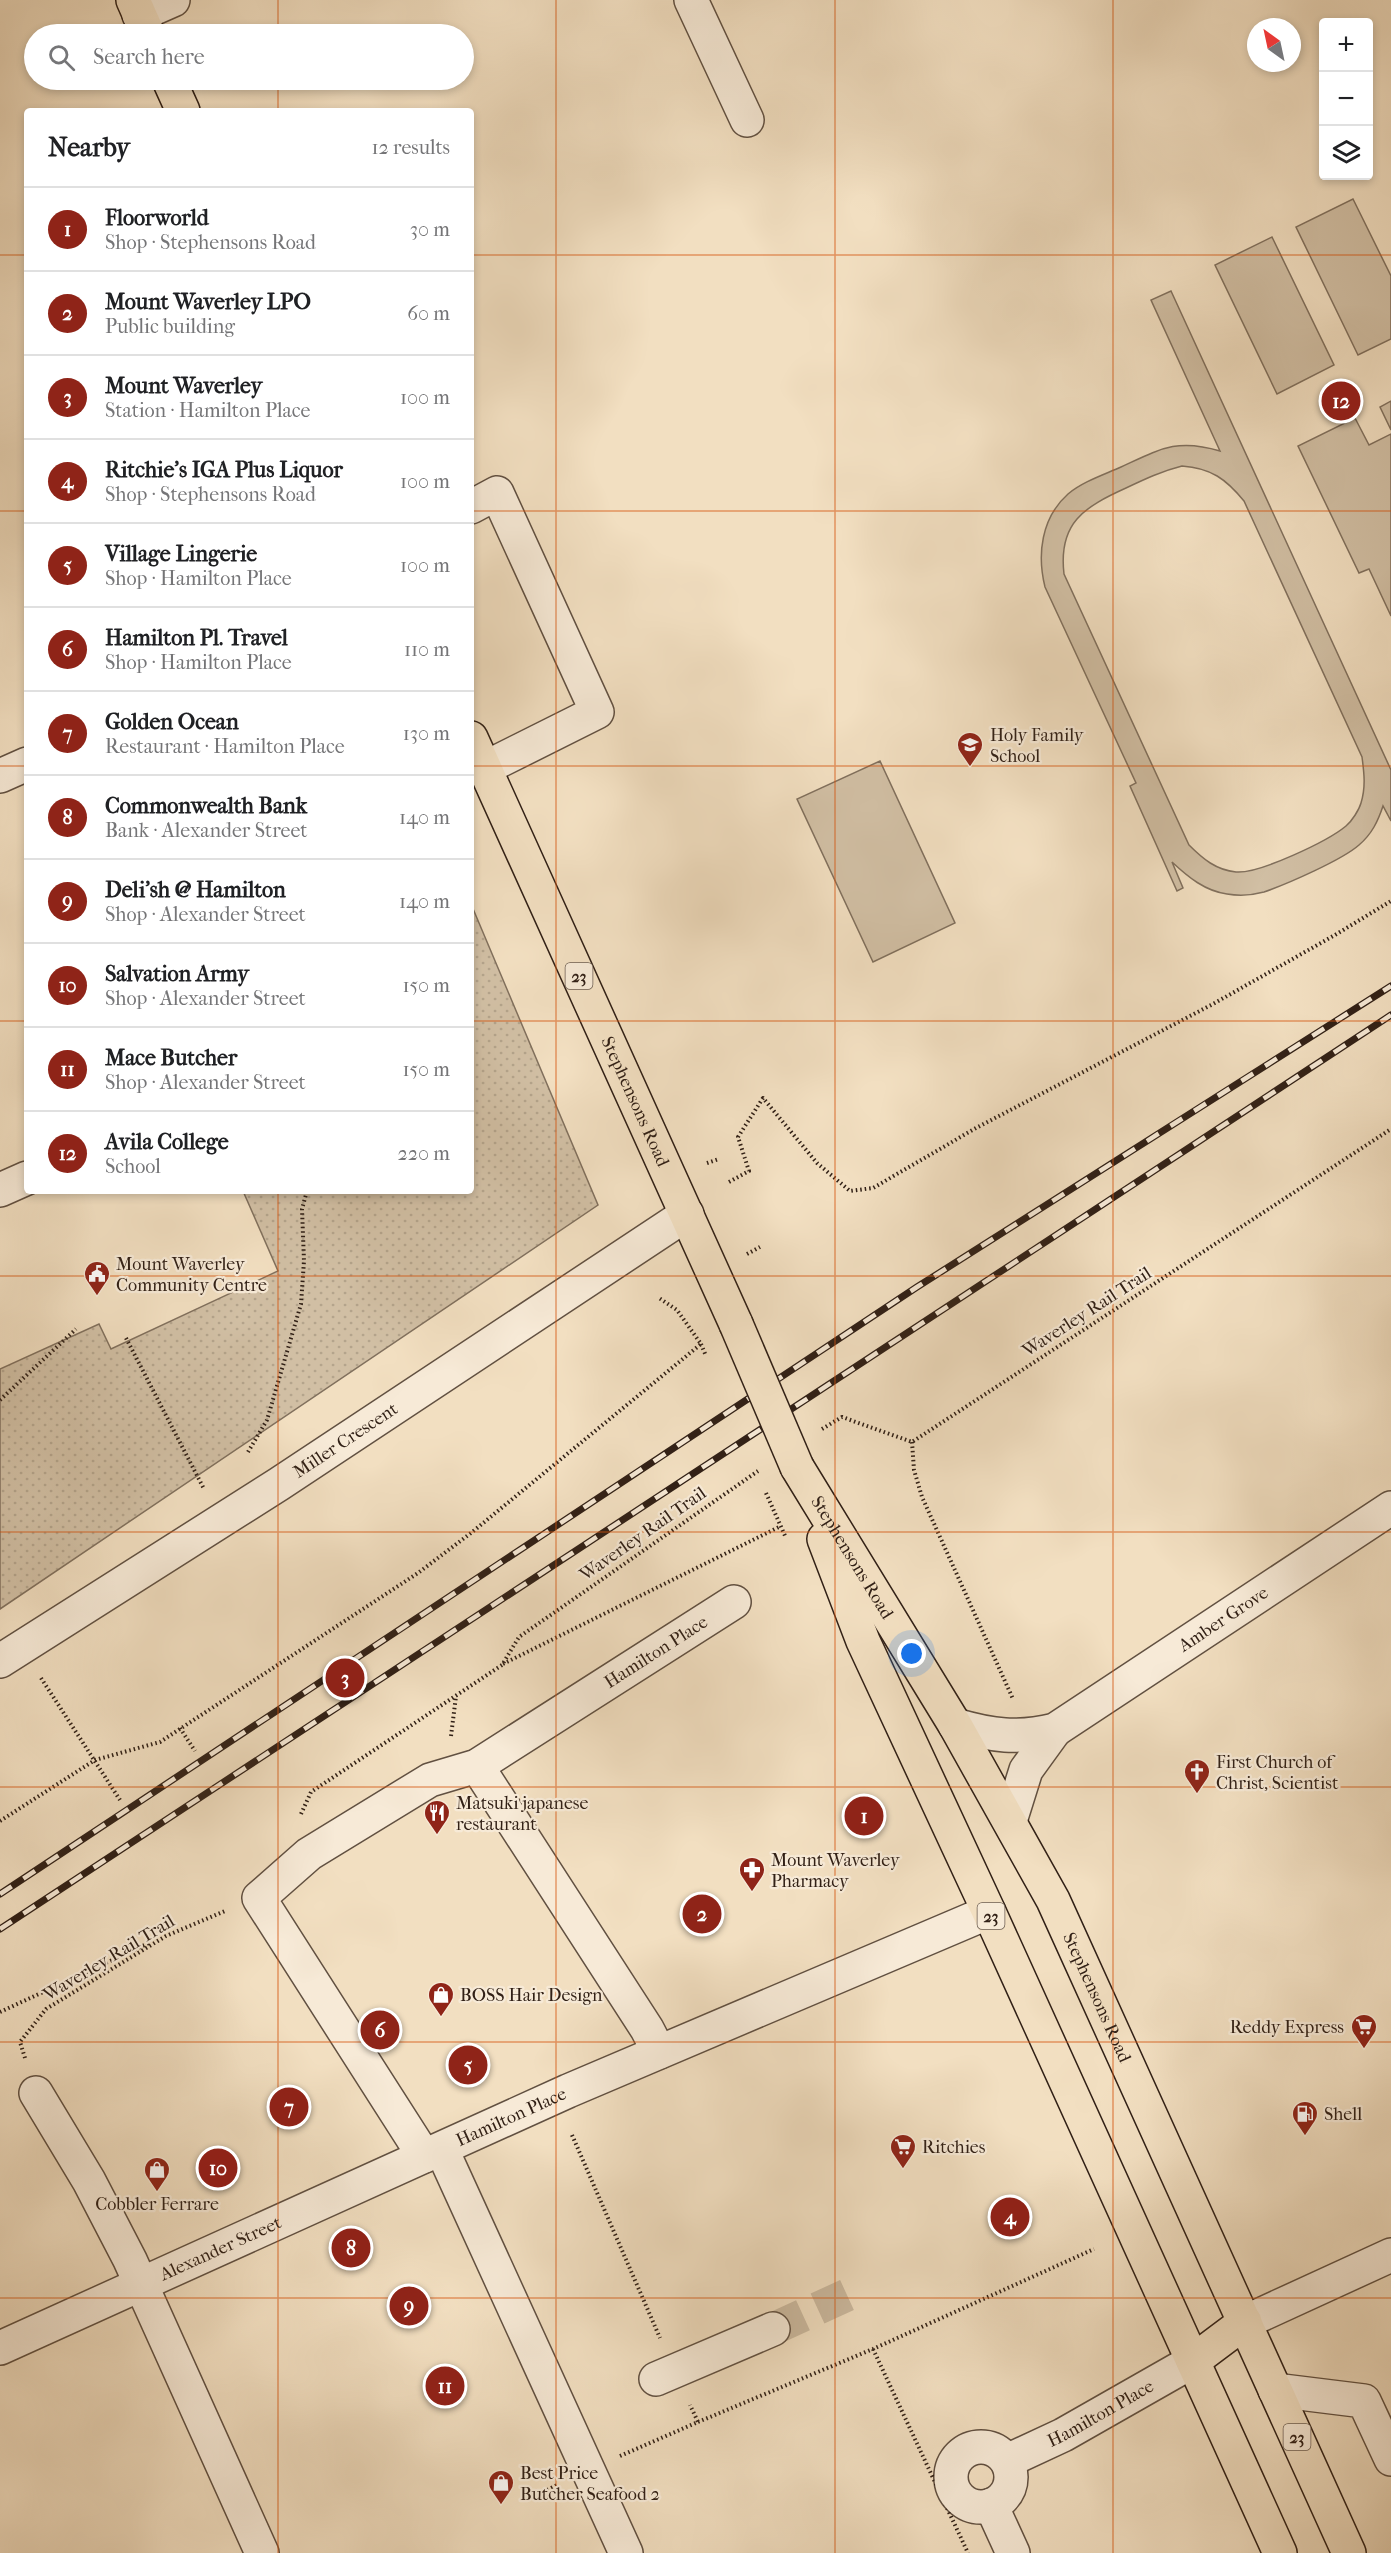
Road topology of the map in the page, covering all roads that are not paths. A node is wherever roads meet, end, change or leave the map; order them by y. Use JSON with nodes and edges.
{"nodes":[{"id":1,"x":173,"y":0,"type":"edge"},
{"id":2,"x":691,"y":0,"type":"edge"},
{"id":3,"x":140,"y":17,"type":"edge"},
{"id":4,"x":174,"y":90,"type":"edge"},
{"id":5,"x":182,"y":108,"type":"edge"},
{"id":6,"x":747,"y":120,"type":"dead end"},
{"id":7,"x":474,"y":505,"type":"edge"},
{"id":8,"x":474,"y":744,"type":"edge"},
{"id":9,"x":24,"y":765,"type":"edge"},
{"id":10,"x":485,"y":768,"type":"junction"},
{"id":11,"x":0,"y":776,"type":"edge"},
{"id":12,"x":24,"y":1179,"type":"edge"},
{"id":13,"x":0,"y":1190,"type":"edge"},
{"id":14,"x":687,"y":1214,"type":"junction"},
{"id":15,"x":782,"y":1466,"type":"junction"},
{"id":16,"x":1391,"y":1508,"type":"edge"},
{"id":17,"x":734,"y":1602,"type":"dead end"},
{"id":18,"x":10,"y":1654,"type":"edge"},
{"id":19,"x":955,"y":1725,"type":"junction"},
{"id":20,"x":1055,"y":1730,"type":"junction"},
{"id":21,"x":477,"y":1766,"type":"junction"},
{"id":22,"x":1010,"y":1821,"type":"junction"},
{"id":23,"x":989,"y":1912,"type":"junction"},
{"id":24,"x":659,"y":2052,"type":"junction"},
{"id":25,"x":36,"y":2093,"type":"road end"},
{"id":26,"x":433,"y":2153,"type":"junction"},
{"id":27,"x":1391,"y":2255,"type":"edge"},
{"id":28,"x":141,"y":2283,"type":"junction"},
{"id":29,"x":1245,"y":2322,"type":"junction"},
{"id":30,"x":773,"y":2329,"type":"tunnel mouth"},
{"id":31,"x":0,"y":2348,"type":"edge"},
{"id":32,"x":1193,"y":2361,"type":"junction"},
{"id":33,"x":665,"y":2375,"type":"road end"},
{"id":34,"x":1275,"y":2390,"type":"junction"},
{"id":35,"x":1391,"y":2459,"type":"edge"},
{"id":36,"x":1006,"y":2461,"type":"junction"},
{"id":37,"x":991,"y":2505,"type":"junction"},
{"id":38,"x":262,"y":2553,"type":"edge"},
{"id":39,"x":626,"y":2553,"type":"edge"},
{"id":40,"x":1013,"y":2553,"type":"edge"},
{"id":41,"x":1280,"y":2553,"type":"edge"},
{"id":42,"x":1349,"y":2553,"type":"edge"}],
"edges":[{"from":1,"to":3,"type":"street"},
{"from":2,"to":6,"type":"street"},
{"from":4,"to":5,"type":"main road"},
{"from":7,"to":10,"type":"street"},
{"from":8,"to":10,"type":"main road","name":"Stephensons Road","number":"23"},
{"from":9,"to":11,"type":"street"},
{"from":10,"to":14,"type":"main road","name":"Stephensons Road","number":"23"},
{"from":12,"to":13,"type":"street"},
{"from":14,"to":15,"type":"main road","name":"Stephensons Road","number":"23","bridge":true},
{"from":14,"to":18,"type":"street","name":"Miller Crescent"},
{"from":15,"to":19,"type":"main road","name":"Stephensons Road","number":"23"},
{"from":15,"to":23,"type":"main road","name":"Stephensons Road","number":"23"},
{"from":16,"to":20,"type":"street","name":"Amber Grove"},
{"from":17,"to":21,"type":"street","name":"Hamilton Place"},
{"from":19,"to":20,"type":"street","name":"Amber Grove"},
{"from":19,"to":22,"type":"main road","name":"Stephensons Road","number":"23"},
{"from":20,"to":22,"type":"street","name":"Amber Grove"},
{"from":21,"to":24,"type":"street"},
{"from":21,"to":26,"type":"street","name":"Hamilton Place"},
{"from":22,"to":29,"type":"main road","name":"Stephensons Road","number":"23"},
{"from":23,"to":24,"type":"street","name":"Hamilton Place"},
{"from":23,"to":32,"type":"main road","name":"Stephensons Road","number":"23"},
{"from":24,"to":26,"type":"street","name":"Hamilton Place"},
{"from":25,"to":28,"type":"street"},
{"from":26,"to":28,"type":"street","name":"Alexander Street"},
{"from":26,"to":39,"type":"street","name":"Hamilton Place"},
{"from":27,"to":29,"type":"street"},
{"from":28,"to":31,"type":"street","name":"Alexander Street"},
{"from":28,"to":38,"type":"street"},
{"from":29,"to":32,"type":"main road"},
{"from":29,"to":34,"type":"main road","name":"Stephensons Road","number":"23"},
{"from":30,"to":33,"type":"street"},
{"from":32,"to":36,"type":"street","name":"Hamilton Place"},
{"from":32,"to":41,"type":"main road","name":"Stephensons Road","number":"23"},
{"from":34,"to":35,"type":"street"},
{"from":34,"to":42,"type":"main road","name":"Stephensons Road","number":"23"},
{"from":36,"to":37,"type":"street"},
{"from":36,"to":37,"type":"street"},
{"from":37,"to":40,"type":"street"}]}
